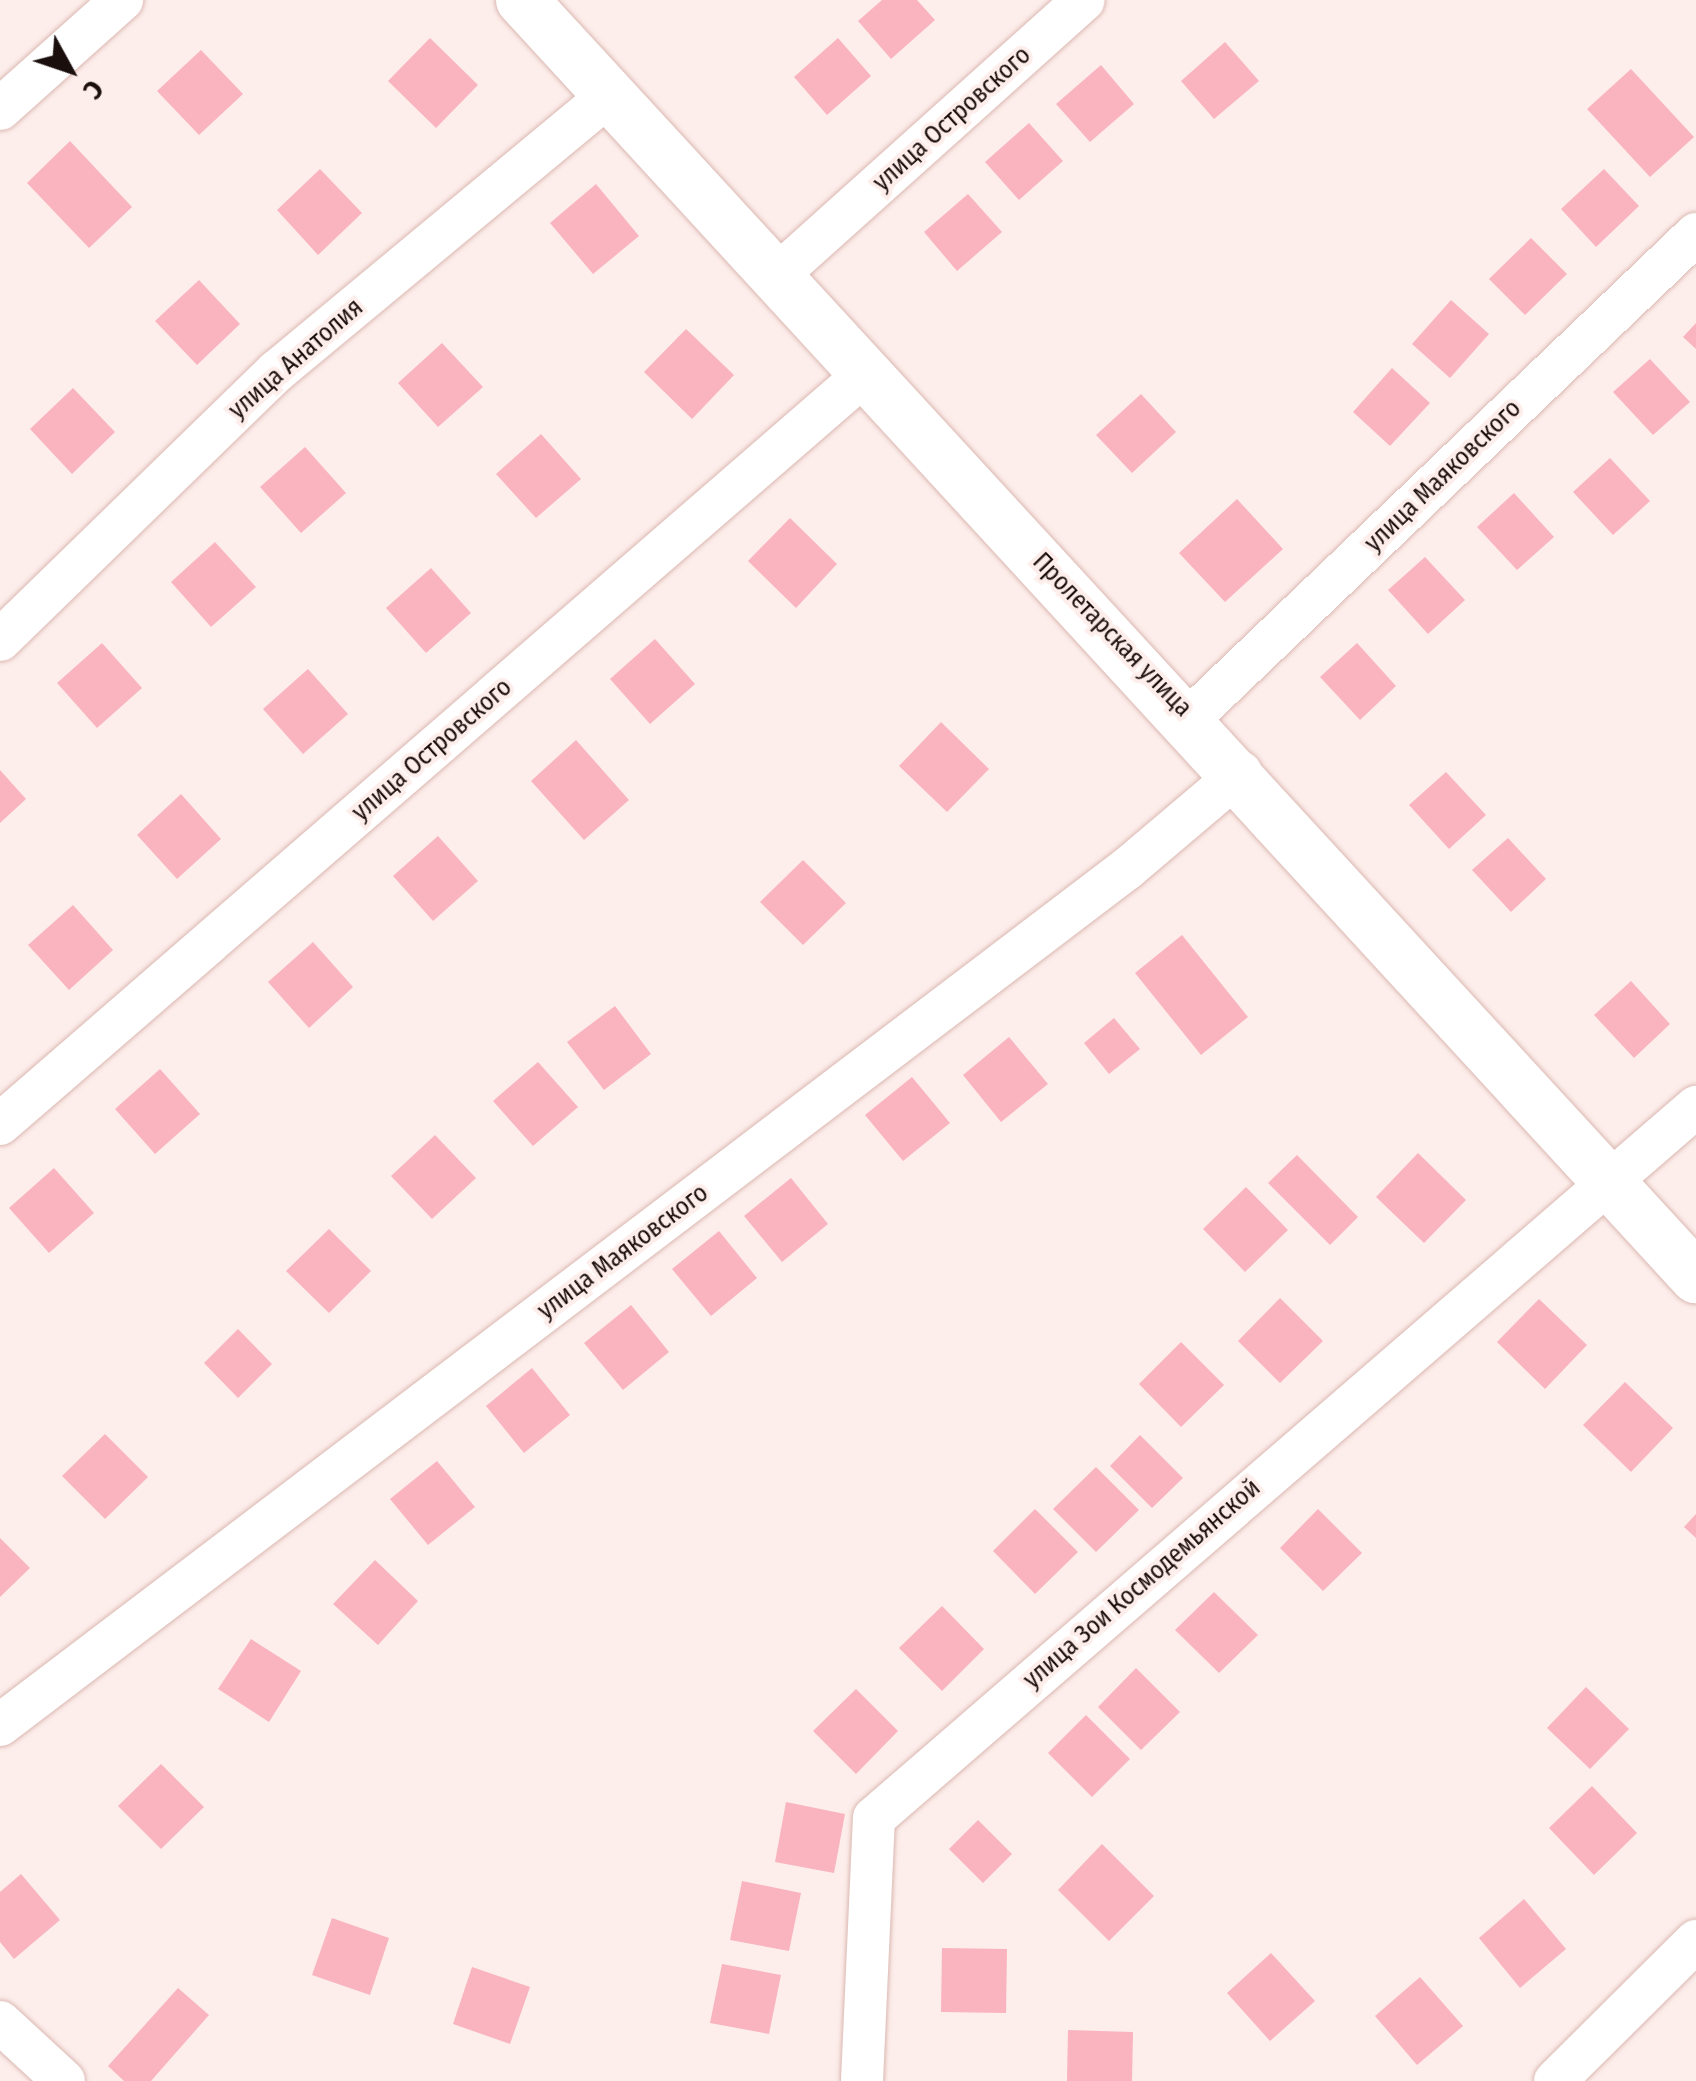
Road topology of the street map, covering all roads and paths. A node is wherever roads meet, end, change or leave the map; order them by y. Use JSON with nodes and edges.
{"nodes":[{"id":1,"x":122,"y":0,"type":"edge"},
{"id":2,"x":522,"y":0,"type":"edge"},
{"id":3,"x":1084,"y":0,"type":"edge"},
{"id":4,"x":608,"y":96,"type":"junction"},
{"id":5,"x":0,"y":109,"type":"edge"},
{"id":6,"x":1696,"y":234,"type":"edge"},
{"id":7,"x":774,"y":278,"type":"junction"},
{"id":8,"x":864,"y":376,"type":"junction"},
{"id":9,"x":0,"y":640,"type":"edge"},
{"id":10,"x":1190,"y":717,"type":"junction"},
{"id":11,"x":1241,"y":772,"type":"junction"},
{"id":12,"x":1696,"y":1107,"type":"edge"},
{"id":13,"x":0,"y":1124,"type":"edge"},
{"id":14,"x":1606,"y":1176,"type":"junction"},
{"id":15,"x":1696,"y":1277,"type":"edge"},
{"id":16,"x":0,"y":1725,"type":"edge"},
{"id":17,"x":1696,"y":1941,"type":"edge"},
{"id":18,"x":0,"y":2022,"type":"edge"},
{"id":19,"x":64,"y":2081,"type":"edge"},
{"id":20,"x":862,"y":2081,"type":"edge"},
{"id":21,"x":1555,"y":2081,"type":"edge"}],
"edges":[{"from":1,"to":5,"type":"street"},
{"from":2,"to":4,"type":"street","name":"Пролетарская улица"},
{"from":3,"to":7,"type":"street","name":"улица Островского"},
{"from":4,"to":7,"type":"street","name":"Пролетарская улица"},
{"from":4,"to":9,"type":"street","name":"улица Анатолия"},
{"from":6,"to":10,"type":"street","name":"улица Маяковского"},
{"from":7,"to":8,"type":"street","name":"Пролетарская улица"},
{"from":8,"to":10,"type":"street","name":"Пролетарская улица"},
{"from":8,"to":13,"type":"street","name":"улица Островского"},
{"from":10,"to":11,"type":"street","name":"Пролетарская улица"},
{"from":11,"to":14,"type":"street","name":"Пролетарская улица"},
{"from":11,"to":16,"type":"street","name":"улица Маяковского"},
{"from":12,"to":14,"type":"street","name":"улица Зои Космодемьянской"},
{"from":14,"to":15,"type":"street","name":"Пролетарская улица"},
{"from":14,"to":20,"type":"street","name":"улица Зои Космодемьянской"},
{"from":17,"to":21,"type":"street"},
{"from":18,"to":19,"type":"street"}]}
